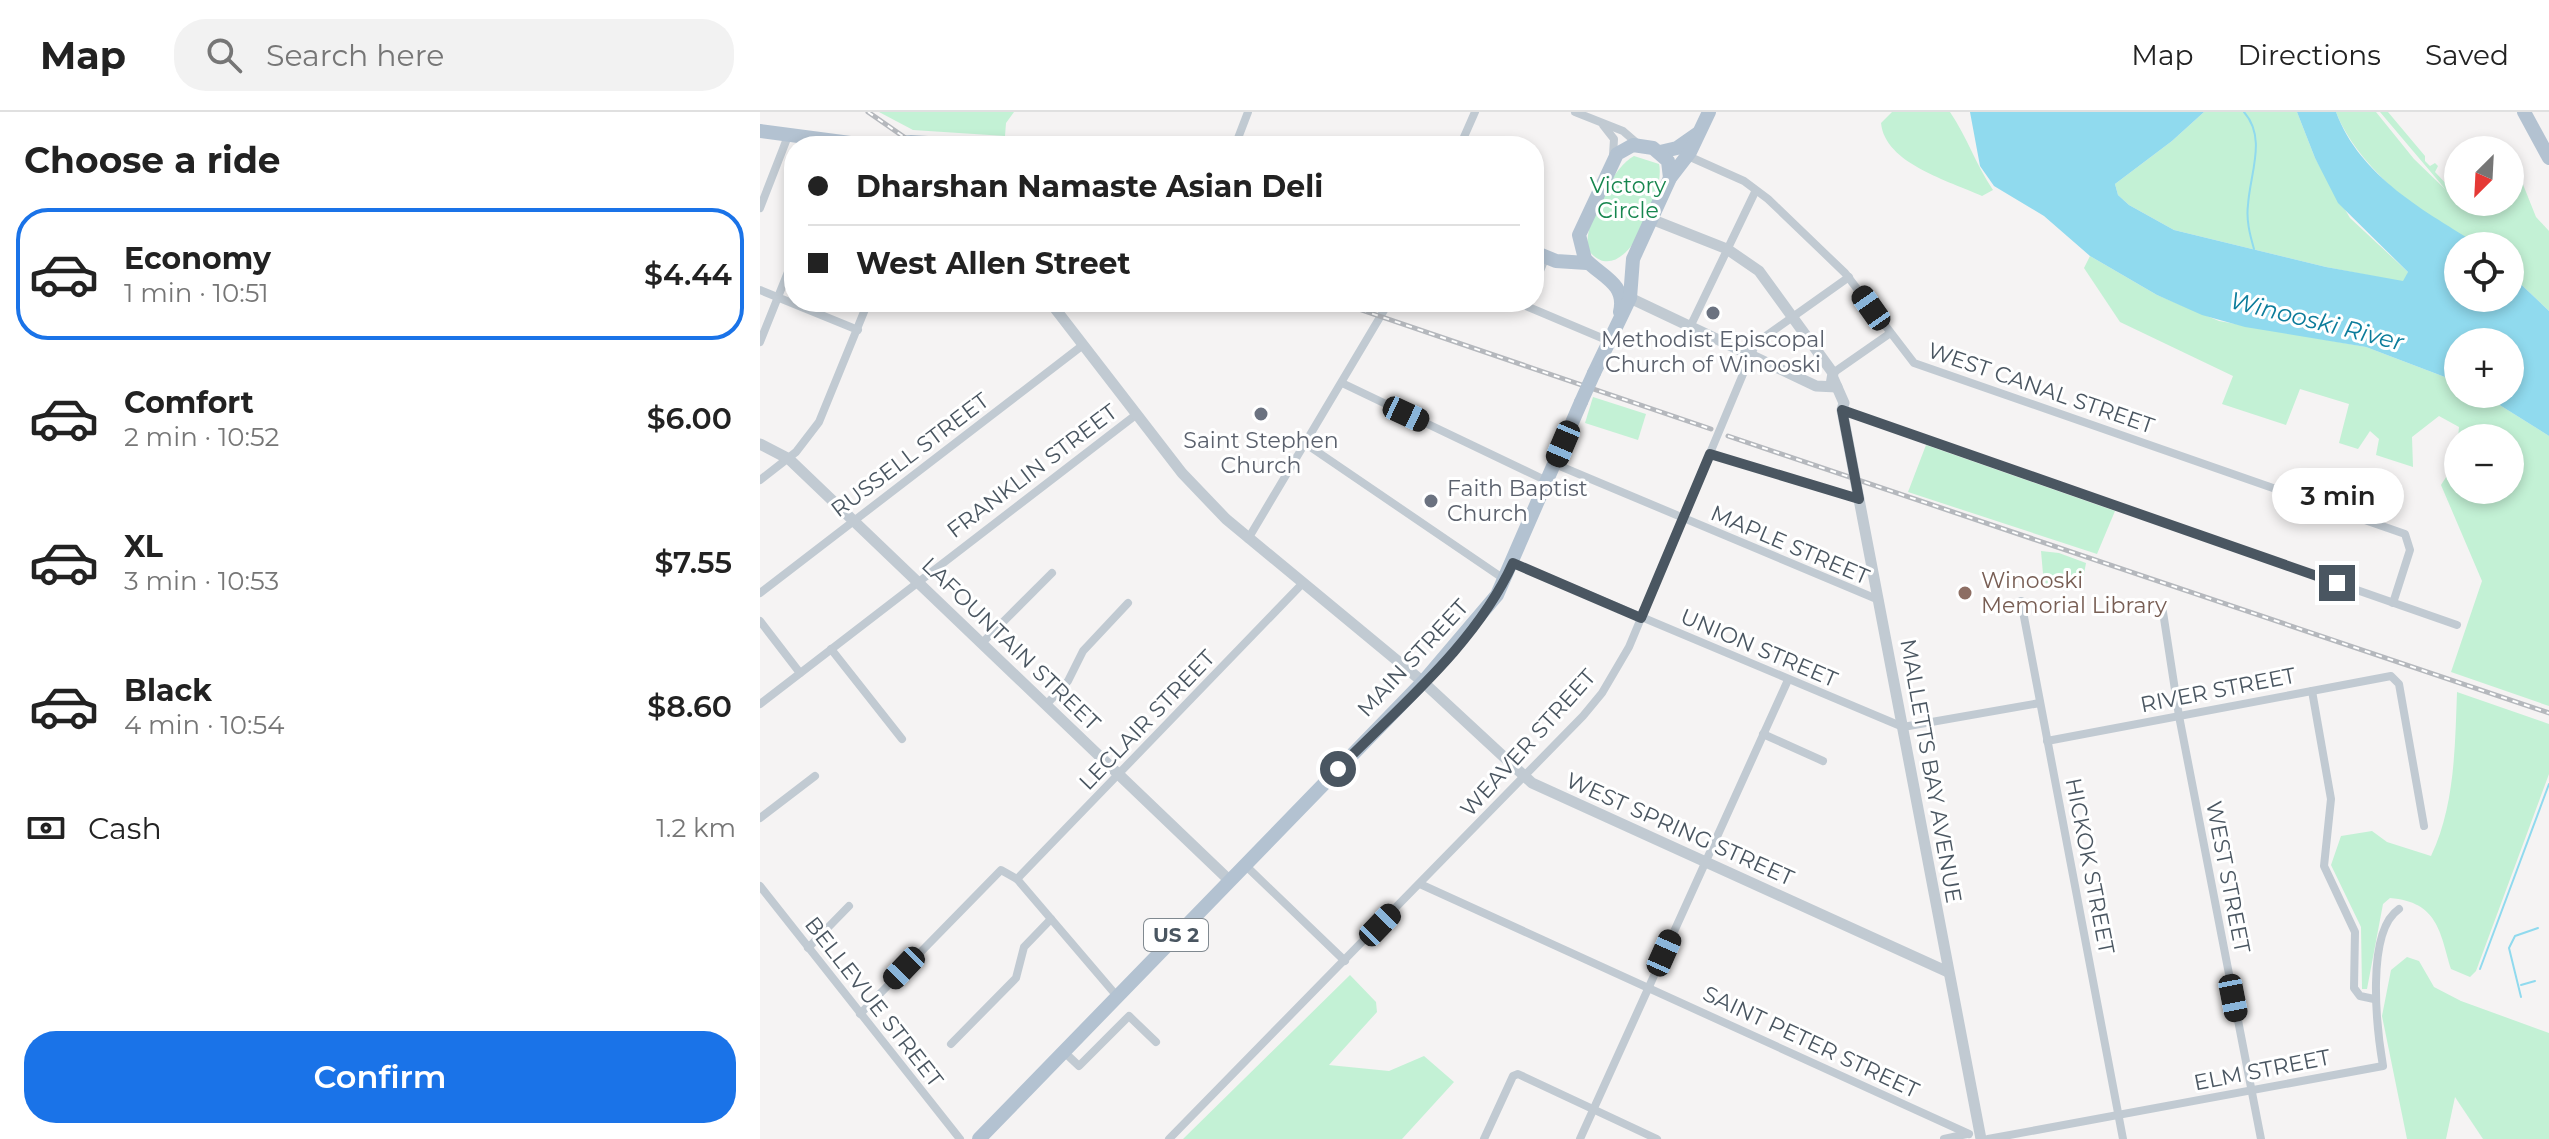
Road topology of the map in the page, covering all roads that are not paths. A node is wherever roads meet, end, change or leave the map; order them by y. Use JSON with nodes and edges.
{"nodes":[{"id":1,"x":1248,"y":112,"type":"edge"},
{"id":2,"x":1475,"y":112,"type":"edge"},
{"id":3,"x":1575,"y":112,"type":"edge"},
{"id":4,"x":1709,"y":112,"type":"edge"},
{"id":5,"x":2524,"y":112,"type":"edge"},
{"id":6,"x":1603,"y":125,"type":"junction"},
{"id":7,"x":760,"y":131,"type":"edge"},
{"id":8,"x":1697,"y":134,"type":"junction"},
{"id":9,"x":788,"y":136,"type":"edge"},
{"id":10,"x":1239,"y":136,"type":"edge"},
{"id":11,"x":1464,"y":136,"type":"edge"},
{"id":12,"x":1638,"y":145,"type":"junction"},
{"id":13,"x":784,"y":146,"type":"edge"},
{"id":14,"x":1660,"y":152,"type":"junction"},
{"id":15,"x":1688,"y":156,"type":"junction"},
{"id":16,"x":2549,"y":158,"type":"edge"},
{"id":17,"x":1613,"y":159,"type":"junction"},
{"id":18,"x":1670,"y":178,"type":"junction"},
{"id":19,"x":1755,"y":192,"type":"junction"},
{"id":20,"x":760,"y":208,"type":"edge"},
{"id":21,"x":1655,"y":221,"type":"junction"},
{"id":22,"x":1579,"y":235,"type":"junction"},
{"id":23,"x":1727,"y":249,"type":"junction"},
{"id":24,"x":1544,"y":254,"type":"edge"},
{"id":25,"x":1544,"y":255,"type":"edge"},
{"id":26,"x":1633,"y":259,"type":"junction"},
{"id":27,"x":1587,"y":263,"type":"junction"},
{"id":28,"x":1603,"y":272,"type":"junction"},
{"id":29,"x":1849,"y":277,"type":"junction"},
{"id":30,"x":784,"y":281,"type":"edge"},
{"id":31,"x":760,"y":290,"type":"edge"},
{"id":32,"x":777,"y":297,"type":"junction"},
{"id":33,"x":1630,"y":298,"type":"junction"},
{"id":34,"x":784,"y":300,"type":"edge"},
{"id":35,"x":814,"y":312,"type":"edge"},
{"id":36,"x":864,"y":312,"type":"edge"},
{"id":37,"x":1058,"y":312,"type":"edge"},
{"id":38,"x":1383,"y":312,"type":"edge"},
{"id":39,"x":1544,"y":312,"type":"edge"},
{"id":40,"x":1619,"y":316,"type":"junction"},
{"id":41,"x":1794,"y":316,"type":"junction"},
{"id":42,"x":1690,"y":327,"type":"junction"},
{"id":43,"x":858,"y":330,"type":"junction"},
{"id":44,"x":1889,"y":334,"type":"junction"},
{"id":45,"x":1609,"y":341,"type":"junction"},
{"id":46,"x":760,"y":342,"type":"edge"},
{"id":47,"x":1083,"y":345,"type":"junction"},
{"id":48,"x":1751,"y":355,"type":"junction"},
{"id":49,"x":1834,"y":381,"type":"junction"},
{"id":50,"x":1342,"y":383,"type":"junction"},
{"id":51,"x":1842,"y":410,"type":"junction"},
{"id":52,"x":1137,"y":414,"type":"junction"},
{"id":53,"x":760,"y":444,"type":"edge"},
{"id":54,"x":1306,"y":444,"type":"junction"},
{"id":55,"x":1710,"y":454,"type":"junction"},
{"id":56,"x":789,"y":459,"type":"junction"},
{"id":57,"x":1555,"y":464,"type":"junction"},
{"id":58,"x":760,"y":480,"type":"edge"},
{"id":59,"x":1547,"y":481,"type":"junction"},
{"id":60,"x":1859,"y":499,"type":"junction"},
{"id":61,"x":1684,"y":519,"type":"junction"},
{"id":62,"x":854,"y":520,"type":"junction"},
{"id":63,"x":1248,"y":539,"type":"junction"},
{"id":64,"x":1513,"y":563,"type":"junction"},
{"id":65,"x":1052,"y":573,"type":"dead end"},
{"id":66,"x":1505,"y":580,"type":"junction"},
{"id":67,"x":917,"y":582,"type":"junction"},
{"id":68,"x":1302,"y":584,"type":"junction"},
{"id":69,"x":760,"y":593,"type":"edge"},
{"id":70,"x":1879,"y":600,"type":"junction"},
{"id":71,"x":2021,"y":601,"type":"dead end"},
{"id":72,"x":1128,"y":603,"type":"dead end"},
{"id":73,"x":2393,"y":603,"type":"junction"},
{"id":74,"x":2163,"y":612,"type":"dead end"},
{"id":75,"x":1641,"y":618,"type":"junction"},
{"id":76,"x":760,"y":621,"type":"edge"},
{"id":77,"x":2457,"y":625,"type":"dead end"},
{"id":78,"x":982,"y":643,"type":"junction"},
{"id":79,"x":831,"y":649,"type":"junction"},
{"id":80,"x":800,"y":673,"type":"junction"},
{"id":81,"x":1788,"y":680,"type":"junction"},
{"id":82,"x":1423,"y":682,"type":"junction"},
{"id":83,"x":2312,"y":691,"type":"junction"},
{"id":84,"x":2040,"y":703,"type":"junction"},
{"id":85,"x":760,"y":704,"type":"edge"},
{"id":86,"x":1046,"y":705,"type":"junction"},
{"id":87,"x":2179,"y":716,"type":"junction"},
{"id":88,"x":1903,"y":727,"type":"junction"},
{"id":89,"x":1763,"y":734,"type":"junction"},
{"id":90,"x":902,"y":739,"type":"dead end"},
{"id":91,"x":2047,"y":741,"type":"junction"},
{"id":92,"x":1823,"y":761,"type":"dead end"},
{"id":93,"x":1118,"y":775,"type":"junction"},
{"id":94,"x":815,"y":776,"type":"dead end"},
{"id":95,"x":1525,"y":777,"type":"junction"},
{"id":96,"x":760,"y":818,"type":"edge"},
{"id":97,"x":2424,"y":826,"type":"dead end"},
{"id":98,"x":1705,"y":863,"type":"junction"},
{"id":99,"x":1245,"y":865,"type":"junction"},
{"id":100,"x":1017,"y":879,"type":"junction"},
{"id":101,"x":1229,"y":880,"type":"junction"},
{"id":102,"x":1420,"y":884,"type":"junction"},
{"id":103,"x":760,"y":886,"type":"edge"},
{"id":104,"x":849,"y":906,"type":"dead end"},
{"id":105,"x":2399,"y":909,"type":"dead end"},
{"id":106,"x":1051,"y":919,"type":"junction"},
{"id":107,"x":808,"y":948,"type":"junction"},
{"id":108,"x":1345,"y":961,"type":"junction"},
{"id":109,"x":1948,"y":972,"type":"junction"},
{"id":110,"x":1648,"y":988,"type":"junction"},
{"id":111,"x":1116,"y":995,"type":"junction"},
{"id":112,"x":2374,"y":999,"type":"junction"},
{"id":113,"x":860,"y":1014,"type":"junction"},
{"id":114,"x":1156,"y":1042,"type":"dead end"},
{"id":115,"x":951,"y":1044,"type":"dead end"},
{"id":116,"x":1063,"y":1051,"type":"junction"},
{"id":117,"x":2251,"y":1090,"type":"junction"},
{"id":118,"x":1593,"y":1109,"type":"junction"},
{"id":119,"x":2119,"y":1115,"type":"junction"},
{"id":120,"x":1980,"y":1136,"type":"edge"},
{"id":121,"x":960,"y":1139,"type":"edge"},
{"id":122,"x":979,"y":1139,"type":"edge"},
{"id":123,"x":1169,"y":1139,"type":"edge"},
{"id":124,"x":1484,"y":1139,"type":"edge"},
{"id":125,"x":1580,"y":1139,"type":"edge"},
{"id":126,"x":1657,"y":1139,"type":"edge"},
{"id":127,"x":1944,"y":1139,"type":"edge"},
{"id":128,"x":2123,"y":1139,"type":"edge"},
{"id":129,"x":2261,"y":1139,"type":"edge"}],
"edges":[{"from":1,"to":10,"type":"street"},
{"from":2,"to":11,"type":"street"},
{"from":3,"to":6,"type":"street"},
{"from":4,"to":8,"type":"main road","name":"MAIN STREET","number":"US 2"},
{"from":5,"to":16,"type":"main road"},
{"from":6,"to":12,"type":"street"},
{"from":6,"to":17,"type":"street"},
{"from":7,"to":9,"type":"main road"},
{"from":8,"to":14,"type":"main road"},
{"from":8,"to":15,"type":"main road","name":"MAIN STREET","number":"US 2"},
{"from":12,"to":14,"type":"main road"},
{"from":12,"to":17,"type":"main road"},
{"from":13,"to":20,"type":"street"},
{"from":14,"to":18,"type":"main road"},
{"from":15,"to":18,"type":"main road","name":"MAIN STREET","number":"US 2"},
{"from":15,"to":19,"type":"street","name":"WEST CANAL STREET"},
{"from":17,"to":22,"type":"main road"},
{"from":18,"to":21,"type":"main road","name":"MAIN STREET","number":"US 2"},
{"from":19,"to":23,"type":"street"},
{"from":19,"to":29,"type":"street","name":"WEST CANAL STREET"},
{"from":21,"to":23,"type":"street","name":"MALLETTS BAY AVENUE"},
{"from":21,"to":26,"type":"main road","name":"MAIN STREET","number":"US 2"},
{"from":22,"to":24,"type":"main road"},
{"from":22,"to":27,"type":"main road"},
{"from":23,"to":41,"type":"street","name":"MALLETTS BAY AVENUE"},
{"from":23,"to":42,"type":"street"},
{"from":25,"to":27,"type":"main road"},
{"from":26,"to":28,"type":"main road"},
{"from":26,"to":33,"type":"main road","name":"MAIN STREET","number":"US 2"},
{"from":27,"to":28,"type":"main road"},
{"from":28,"to":40,"type":"main road"},
{"from":29,"to":41,"type":"street","name":"WEAVER STREET"},
{"from":29,"to":44,"type":"street","name":"WEST CANAL STREET"},
{"from":30,"to":32,"type":"street"},
{"from":31,"to":32,"type":"street"},
{"from":32,"to":34,"type":"street"},
{"from":32,"to":46,"type":"street"},
{"from":33,"to":40,"type":"main road","name":"MAIN STREET","number":"US 2"},
{"from":33,"to":42,"type":"street"},
{"from":35,"to":43,"type":"street"},
{"from":36,"to":43,"type":"street"},
{"from":37,"to":47,"type":"street","name":"WEST SPRING STREET"},
{"from":38,"to":50,"type":"street"},
{"from":39,"to":45,"type":"street"},
{"from":40,"to":45,"type":"main road","name":"MAIN STREET","number":"US 2"},
{"from":41,"to":48,"type":"street","name":"WEAVER STREET"},
{"from":41,"to":49,"type":"street","name":"MALLETTS BAY AVENUE"},
{"from":42,"to":48,"type":"street"},
{"from":43,"to":56,"type":"street"},
{"from":44,"to":49,"type":"street"},
{"from":44,"to":73,"type":"street","name":"WEST CANAL STREET"},
{"from":45,"to":57,"type":"main road","name":"MAIN STREET","number":"US 2","bridge":true},
{"from":47,"to":52,"type":"street","name":"WEST SPRING STREET"},
{"from":47,"to":62,"type":"street","name":"RUSSELL STREET"},
{"from":48,"to":49,"type":"street"},
{"from":48,"to":55,"type":"street","name":"WEAVER STREET"},
{"from":49,"to":51,"type":"street","name":"MALLETTS BAY AVENUE"},
{"from":50,"to":54,"type":"street"},
{"from":50,"to":59,"type":"street"},
{"from":51,"to":60,"type":"street","name":"MALLETTS BAY AVENUE"},
{"from":51,"to":73,"type":"street"},
{"from":52,"to":63,"type":"street","name":"WEST SPRING STREET"},
{"from":52,"to":67,"type":"street","name":"FRANKLIN STREET"},
{"from":53,"to":56,"type":"street","name":"LAFOUNTAIN STREET"},
{"from":54,"to":63,"type":"street"},
{"from":54,"to":66,"type":"street"},
{"from":55,"to":60,"type":"street"},
{"from":55,"to":61,"type":"street","name":"WEAVER STREET"},
{"from":56,"to":58,"type":"street"},
{"from":56,"to":62,"type":"street","name":"LAFOUNTAIN STREET"},
{"from":57,"to":59,"type":"main road","name":"MAIN STREET","number":"US 2"},
{"from":57,"to":61,"type":"street","name":"MAPLE STREET"},
{"from":59,"to":64,"type":"main road","name":"MAIN STREET","number":"US 2"},
{"from":60,"to":70,"type":"street","name":"MALLETTS BAY AVENUE"},
{"from":61,"to":70,"type":"street","name":"MAPLE STREET"},
{"from":61,"to":75,"type":"street","name":"WEAVER STREET"},
{"from":62,"to":67,"type":"street","name":"LAFOUNTAIN STREET"},
{"from":62,"to":69,"type":"street","name":"RUSSELL STREET"},
{"from":63,"to":68,"type":"street","name":"WEST SPRING STREET"},
{"from":64,"to":66,"type":"main road","name":"MAIN STREET","number":"US 2"},
{"from":64,"to":75,"type":"street","name":"UNION STREET"},
{"from":65,"to":78,"type":"street"},
{"from":66,"to":82,"type":"main road","name":"MAIN STREET","number":"US 2"},
{"from":67,"to":78,"type":"street","name":"LAFOUNTAIN STREET"},
{"from":67,"to":79,"type":"street","name":"FRANKLIN STREET"},
{"from":68,"to":82,"type":"street","name":"WEST SPRING STREET"},
{"from":68,"to":93,"type":"street","name":"LECLAIR STREET"},
{"from":70,"to":88,"type":"street","name":"MALLETTS BAY AVENUE"},
{"from":71,"to":84,"type":"street","name":"HICKOK STREET"},
{"from":72,"to":86,"type":"street"},
{"from":73,"to":77,"type":"street"},
{"from":74,"to":87,"type":"street","name":"WEST STREET"},
{"from":75,"to":81,"type":"street","name":"UNION STREET"},
{"from":75,"to":95,"type":"street","name":"WEAVER STREET"},
{"from":76,"to":80,"type":"street"},
{"from":78,"to":86,"type":"street","name":"LAFOUNTAIN STREET"},
{"from":79,"to":80,"type":"street","name":"FRANKLIN STREET"},
{"from":79,"to":90,"type":"street"},
{"from":80,"to":85,"type":"street","name":"FRANKLIN STREET"},
{"from":81,"to":88,"type":"street","name":"UNION STREET"},
{"from":81,"to":89,"type":"street"},
{"from":82,"to":95,"type":"street","name":"WEST SPRING STREET"},
{"from":82,"to":99,"type":"main road","name":"MAIN STREET","number":"US 2"},
{"from":83,"to":87,"type":"street","name":"RIVER STREET"},
{"from":83,"to":97,"type":"street","name":"RIVER STREET"},
{"from":83,"to":112,"type":"street"},
{"from":84,"to":88,"type":"street"},
{"from":84,"to":91,"type":"street","name":"HICKOK STREET"},
{"from":86,"to":93,"type":"street","name":"LAFOUNTAIN STREET"},
{"from":87,"to":91,"type":"street","name":"RIVER STREET"},
{"from":87,"to":117,"type":"street","name":"WEST STREET"},
{"from":88,"to":109,"type":"street","name":"MALLETTS BAY AVENUE"},
{"from":89,"to":92,"type":"street"},
{"from":89,"to":98,"type":"street"},
{"from":91,"to":119,"type":"street","name":"HICKOK STREET"},
{"from":93,"to":100,"type":"street","name":"LECLAIR STREET"},
{"from":93,"to":101,"type":"street","name":"LAFOUNTAIN STREET"},
{"from":94,"to":96,"type":"street"},
{"from":95,"to":98,"type":"street","name":"WEST SPRING STREET"},
{"from":95,"to":102,"type":"street","name":"WEAVER STREET"},
{"from":98,"to":109,"type":"street","name":"WEST SPRING STREET"},
{"from":98,"to":110,"type":"street"},
{"from":99,"to":101,"type":"main road","name":"MAIN STREET","number":"US 2"},
{"from":99,"to":108,"type":"street"},
{"from":100,"to":106,"type":"street"},
{"from":100,"to":113,"type":"street"},
{"from":101,"to":111,"type":"main road","name":"MAIN STREET","number":"US 2"},
{"from":102,"to":108,"type":"street","name":"WEAVER STREET"},
{"from":102,"to":110,"type":"street","name":"SAINT PETER STREET"},
{"from":103,"to":107,"type":"street","name":"BELLEVUE STREET"},
{"from":104,"to":107,"type":"street"},
{"from":105,"to":112,"type":"street","name":"ELM STREET"},
{"from":106,"to":111,"type":"street"},
{"from":106,"to":115,"type":"street"},
{"from":107,"to":113,"type":"street","name":"BELLEVUE STREET"},
{"from":108,"to":123,"type":"street","name":"WEAVER STREET"},
{"from":109,"to":120,"type":"street","name":"MALLETTS BAY AVENUE"},
{"from":110,"to":118,"type":"street"},
{"from":110,"to":120,"type":"street","name":"SAINT PETER STREET"},
{"from":111,"to":116,"type":"main road","name":"MAIN STREET","number":"US 2"},
{"from":112,"to":117,"type":"street","name":"ELM STREET"},
{"from":113,"to":121,"type":"street","name":"BELLEVUE STREET"},
{"from":114,"to":116,"type":"street"},
{"from":116,"to":122,"type":"main road","name":"MAIN STREET","number":"US 2"},
{"from":117,"to":119,"type":"street","name":"ELM STREET"},
{"from":117,"to":129,"type":"street","name":"WEST STREET"},
{"from":118,"to":124,"type":"street"},
{"from":118,"to":125,"type":"street"},
{"from":118,"to":126,"type":"street"},
{"from":119,"to":120,"type":"street","name":"ELM STREET"},
{"from":119,"to":128,"type":"street","name":"HICKOK STREET"},
{"from":120,"to":127,"type":"street","name":"ELM STREET"}]}
